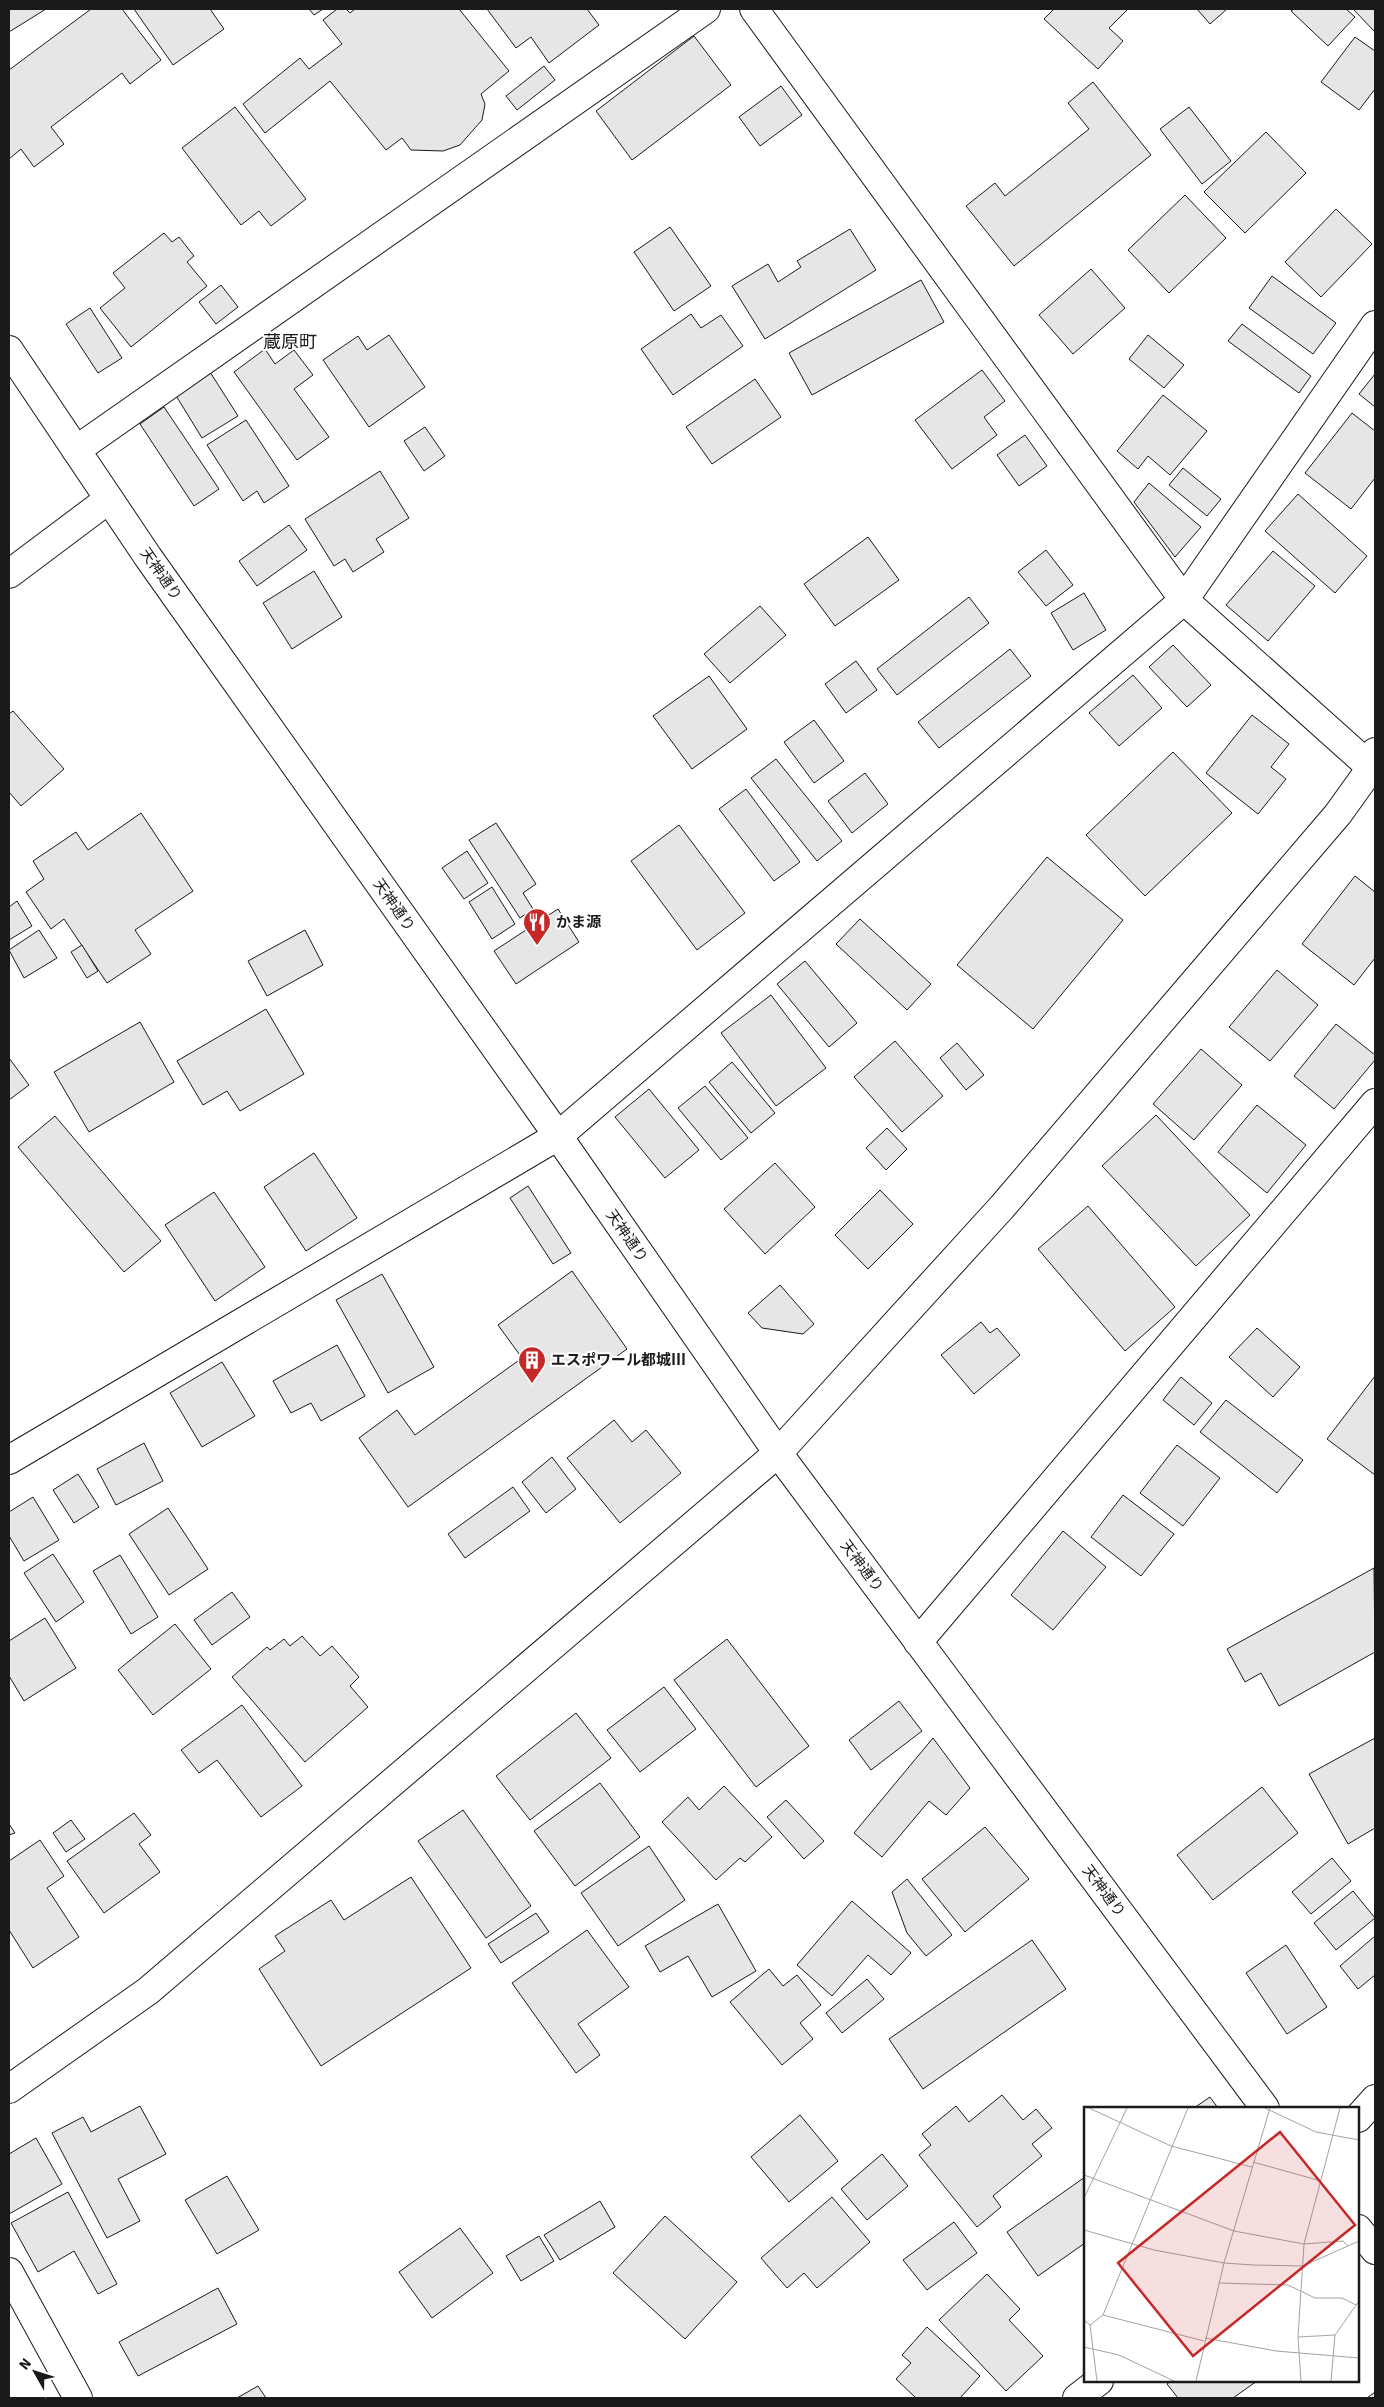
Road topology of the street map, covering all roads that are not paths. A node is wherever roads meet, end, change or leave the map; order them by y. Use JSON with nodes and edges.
{"nodes":[{"id":1,"x":706,"y":9,"type":"edge"},
{"id":2,"x":754,"y":9,"type":"edge"},
{"id":3,"x":1375,"y":325,"type":"edge"},
{"id":4,"x":9,"y":350,"type":"edge"},
{"id":5,"x":76,"y":450,"type":"junction"},
{"id":6,"x":109,"y":499,"type":"junction"},
{"id":7,"x":9,"y":574,"type":"edge"},
{"id":8,"x":1184,"y":600,"type":"junction"},
{"id":9,"x":1374,"y":764,"type":"edge"},
{"id":10,"x":1375,"y":1103,"type":"edge"},
{"id":11,"x":558,"y":1136,"type":"junction"},
{"id":12,"x":778,"y":1453,"type":"junction"},
{"id":13,"x":9,"y":1460,"type":"edge"},
{"id":14,"x":918,"y":1642,"type":"junction"},
{"id":15,"x":9,"y":2089,"type":"edge"},
{"id":16,"x":1375,"y":2099,"type":"edge"},
{"id":17,"x":1264,"y":2107,"type":"edge"},
{"id":18,"x":1359,"y":2117,"type":"edge"},
{"id":19,"x":1359,"y":2230,"type":"edge"},
{"id":20,"x":1375,"y":2250,"type":"edge"},
{"id":21,"x":9,"y":2272,"type":"edge"},
{"id":22,"x":1098,"y":2382,"type":"edge"},
{"id":23,"x":78,"y":2398,"type":"edge"},
{"id":24,"x":1077,"y":2398,"type":"edge"}],
"edges":[{"from":1,"to":5,"type":"street"},
{"from":2,"to":8,"type":"street"},
{"from":3,"to":8,"type":"street"},
{"from":4,"to":5,"type":"street","name":"天神通り"},
{"from":5,"to":6,"type":"street","name":"天神通り"},
{"from":6,"to":7,"type":"street"},
{"from":6,"to":11,"type":"street","name":"天神通り"},
{"from":8,"to":9,"type":"street"},
{"from":8,"to":11,"type":"street"},
{"from":9,"to":12,"type":"street"},
{"from":10,"to":14,"type":"street"},
{"from":11,"to":12,"type":"street","name":"天神通り"},
{"from":11,"to":13,"type":"street"},
{"from":12,"to":14,"type":"street","name":"天神通り"},
{"from":12,"to":15,"type":"street"},
{"from":14,"to":17,"type":"street","name":"天神通り"},
{"from":16,"to":18,"type":"street"},
{"from":19,"to":20,"type":"street"},
{"from":21,"to":23,"type":"street"},
{"from":22,"to":24,"type":"street"}]}
